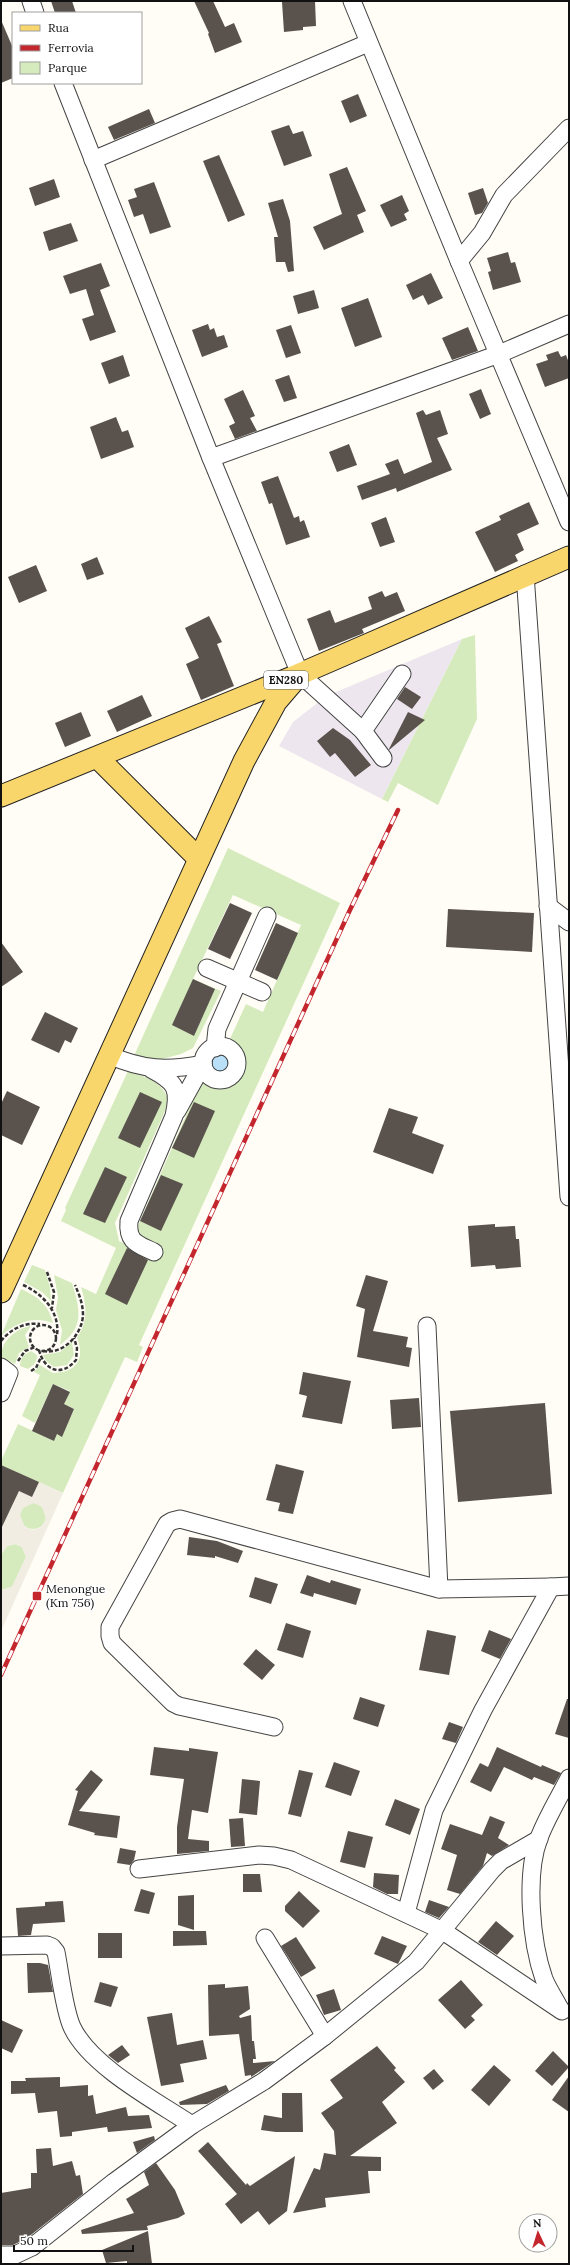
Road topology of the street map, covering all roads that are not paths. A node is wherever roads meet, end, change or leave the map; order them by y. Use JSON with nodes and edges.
{"nodes":[{"id":1,"x":31,"y":1,"type":"edge"},
{"id":2,"x":352,"y":1,"type":"edge"},
{"id":3,"x":35,"y":12,"type":"edge"},
{"id":4,"x":368,"y":43,"type":"junction"},
{"id":5,"x":63,"y":84,"type":"edge"},
{"id":6,"x":569,"y":128,"type":"edge"},
{"id":7,"x":93,"y":160,"type":"junction"},
{"id":8,"x":459,"y":261,"type":"junction"},
{"id":9,"x":569,"y":324,"type":"edge"},
{"id":10,"x":499,"y":354,"type":"junction"},
{"id":11,"x":211,"y":458,"type":"junction"},
{"id":12,"x":569,"y":522,"type":"edge"},
{"id":13,"x":569,"y":557,"type":"edge"},
{"id":14,"x":525,"y":574,"type":"junction"},
{"id":15,"x":300,"y":674,"type":"junction"},
{"id":16,"x":402,"y":674,"type":"dead end"},
{"id":17,"x":363,"y":731,"type":"junction"},
{"id":18,"x":98,"y":758,"type":"junction"},
{"id":19,"x":383,"y":758,"type":"dead end"},
{"id":20,"x":1,"y":796,"type":"edge"},
{"id":21,"x":199,"y":859,"type":"junction"},
{"id":22,"x":548,"y":906,"type":"junction"},
{"id":23,"x":267,"y":916,"type":"dead end"},
{"id":24,"x":569,"y":922,"type":"edge"},
{"id":25,"x":207,"y":968,"type":"dead end"},
{"id":26,"x":237,"y":981,"type":"junction"},
{"id":27,"x":262,"y":992,"type":"dead end"},
{"id":28,"x":214,"y":1048,"type":"junction"},
{"id":29,"x":109,"y":1055,"type":"junction"},
{"id":30,"x":203,"y":1064,"type":"junction"},
{"id":31,"x":151,"y":1069,"type":"junction"},
{"id":32,"x":174,"y":1116,"type":"junction"},
{"id":33,"x":569,"y":1197,"type":"edge"},
{"id":34,"x":154,"y":1252,"type":"dead end"},
{"id":35,"x":1,"y":1292,"type":"edge"},
{"id":36,"x":427,"y":1326,"type":"dead end"},
{"id":37,"x":1,"y":1367,"type":"edge"},
{"id":38,"x":1,"y":1393,"type":"edge"},
{"id":39,"x":569,"y":1586,"type":"edge"},
{"id":40,"x":551,"y":1587,"type":"junction"},
{"id":41,"x":439,"y":1589,"type":"junction"},
{"id":42,"x":274,"y":1727,"type":"dead end"},
{"id":43,"x":569,"y":1778,"type":"edge"},
{"id":44,"x":539,"y":1839,"type":"junction"},
{"id":45,"x":139,"y":1869,"type":"dead end"},
{"id":46,"x":406,"y":1913,"type":"junction"},
{"id":47,"x":442,"y":1931,"type":"junction"},
{"id":48,"x":265,"y":1938,"type":"dead end"},
{"id":49,"x":1,"y":1946,"type":"edge"},
{"id":50,"x":565,"y":2016,"type":"edge"},
{"id":51,"x":325,"y":2036,"type":"junction"},
{"id":52,"x":192,"y":2125,"type":"junction"},
{"id":53,"x":1,"y":2255,"type":"edge"}],
"edges":[{"from":1,"to":3,"type":"street"},
{"from":2,"to":4,"type":"street"},
{"from":4,"to":7,"type":"street"},
{"from":4,"to":8,"type":"street"},
{"from":5,"to":7,"type":"street"},
{"from":6,"to":8,"type":"street"},
{"from":7,"to":11,"type":"street"},
{"from":8,"to":10,"type":"street"},
{"from":9,"to":10,"type":"street"},
{"from":10,"to":11,"type":"street"},
{"from":10,"to":12,"type":"street"},
{"from":11,"to":15,"type":"street"},
{"from":13,"to":14,"type":"main road","number":"EN280"},
{"from":14,"to":15,"type":"main road","number":"EN280"},
{"from":14,"to":22,"type":"street"},
{"from":15,"to":17,"type":"street"},
{"from":15,"to":18,"type":"main road","number":"EN280"},
{"from":15,"to":21,"type":"main road"},
{"from":16,"to":17,"type":"street"},
{"from":17,"to":19,"type":"street"},
{"from":18,"to":20,"type":"main road","number":"EN280"},
{"from":18,"to":21,"type":"main road"},
{"from":21,"to":29,"type":"main road"},
{"from":22,"to":24,"type":"street"},
{"from":22,"to":33,"type":"street"},
{"from":23,"to":26,"type":"street"},
{"from":25,"to":26,"type":"street"},
{"from":26,"to":27,"type":"street"},
{"from":26,"to":28,"type":"street"},
{"from":28,"to":30,"type":"street"},
{"from":28,"to":30,"type":"street"},
{"from":29,"to":31,"type":"street"},
{"from":29,"to":35,"type":"main road"},
{"from":30,"to":31,"type":"street"},
{"from":30,"to":32,"type":"street"},
{"from":31,"to":32,"type":"street"},
{"from":32,"to":34,"type":"street"},
{"from":36,"to":41,"type":"street"},
{"from":37,"to":38,"type":"street"},
{"from":39,"to":40,"type":"street"},
{"from":40,"to":41,"type":"street"},
{"from":40,"to":46,"type":"street"},
{"from":41,"to":42,"type":"street"},
{"from":43,"to":44,"type":"street"},
{"from":44,"to":47,"type":"street"},
{"from":44,"to":50,"type":"street"},
{"from":45,"to":46,"type":"street"},
{"from":46,"to":47,"type":"street"},
{"from":47,"to":50,"type":"street"},
{"from":47,"to":51,"type":"street"},
{"from":48,"to":51,"type":"street"},
{"from":49,"to":52,"type":"street"},
{"from":51,"to":52,"type":"street"},
{"from":52,"to":53,"type":"street"}]}
